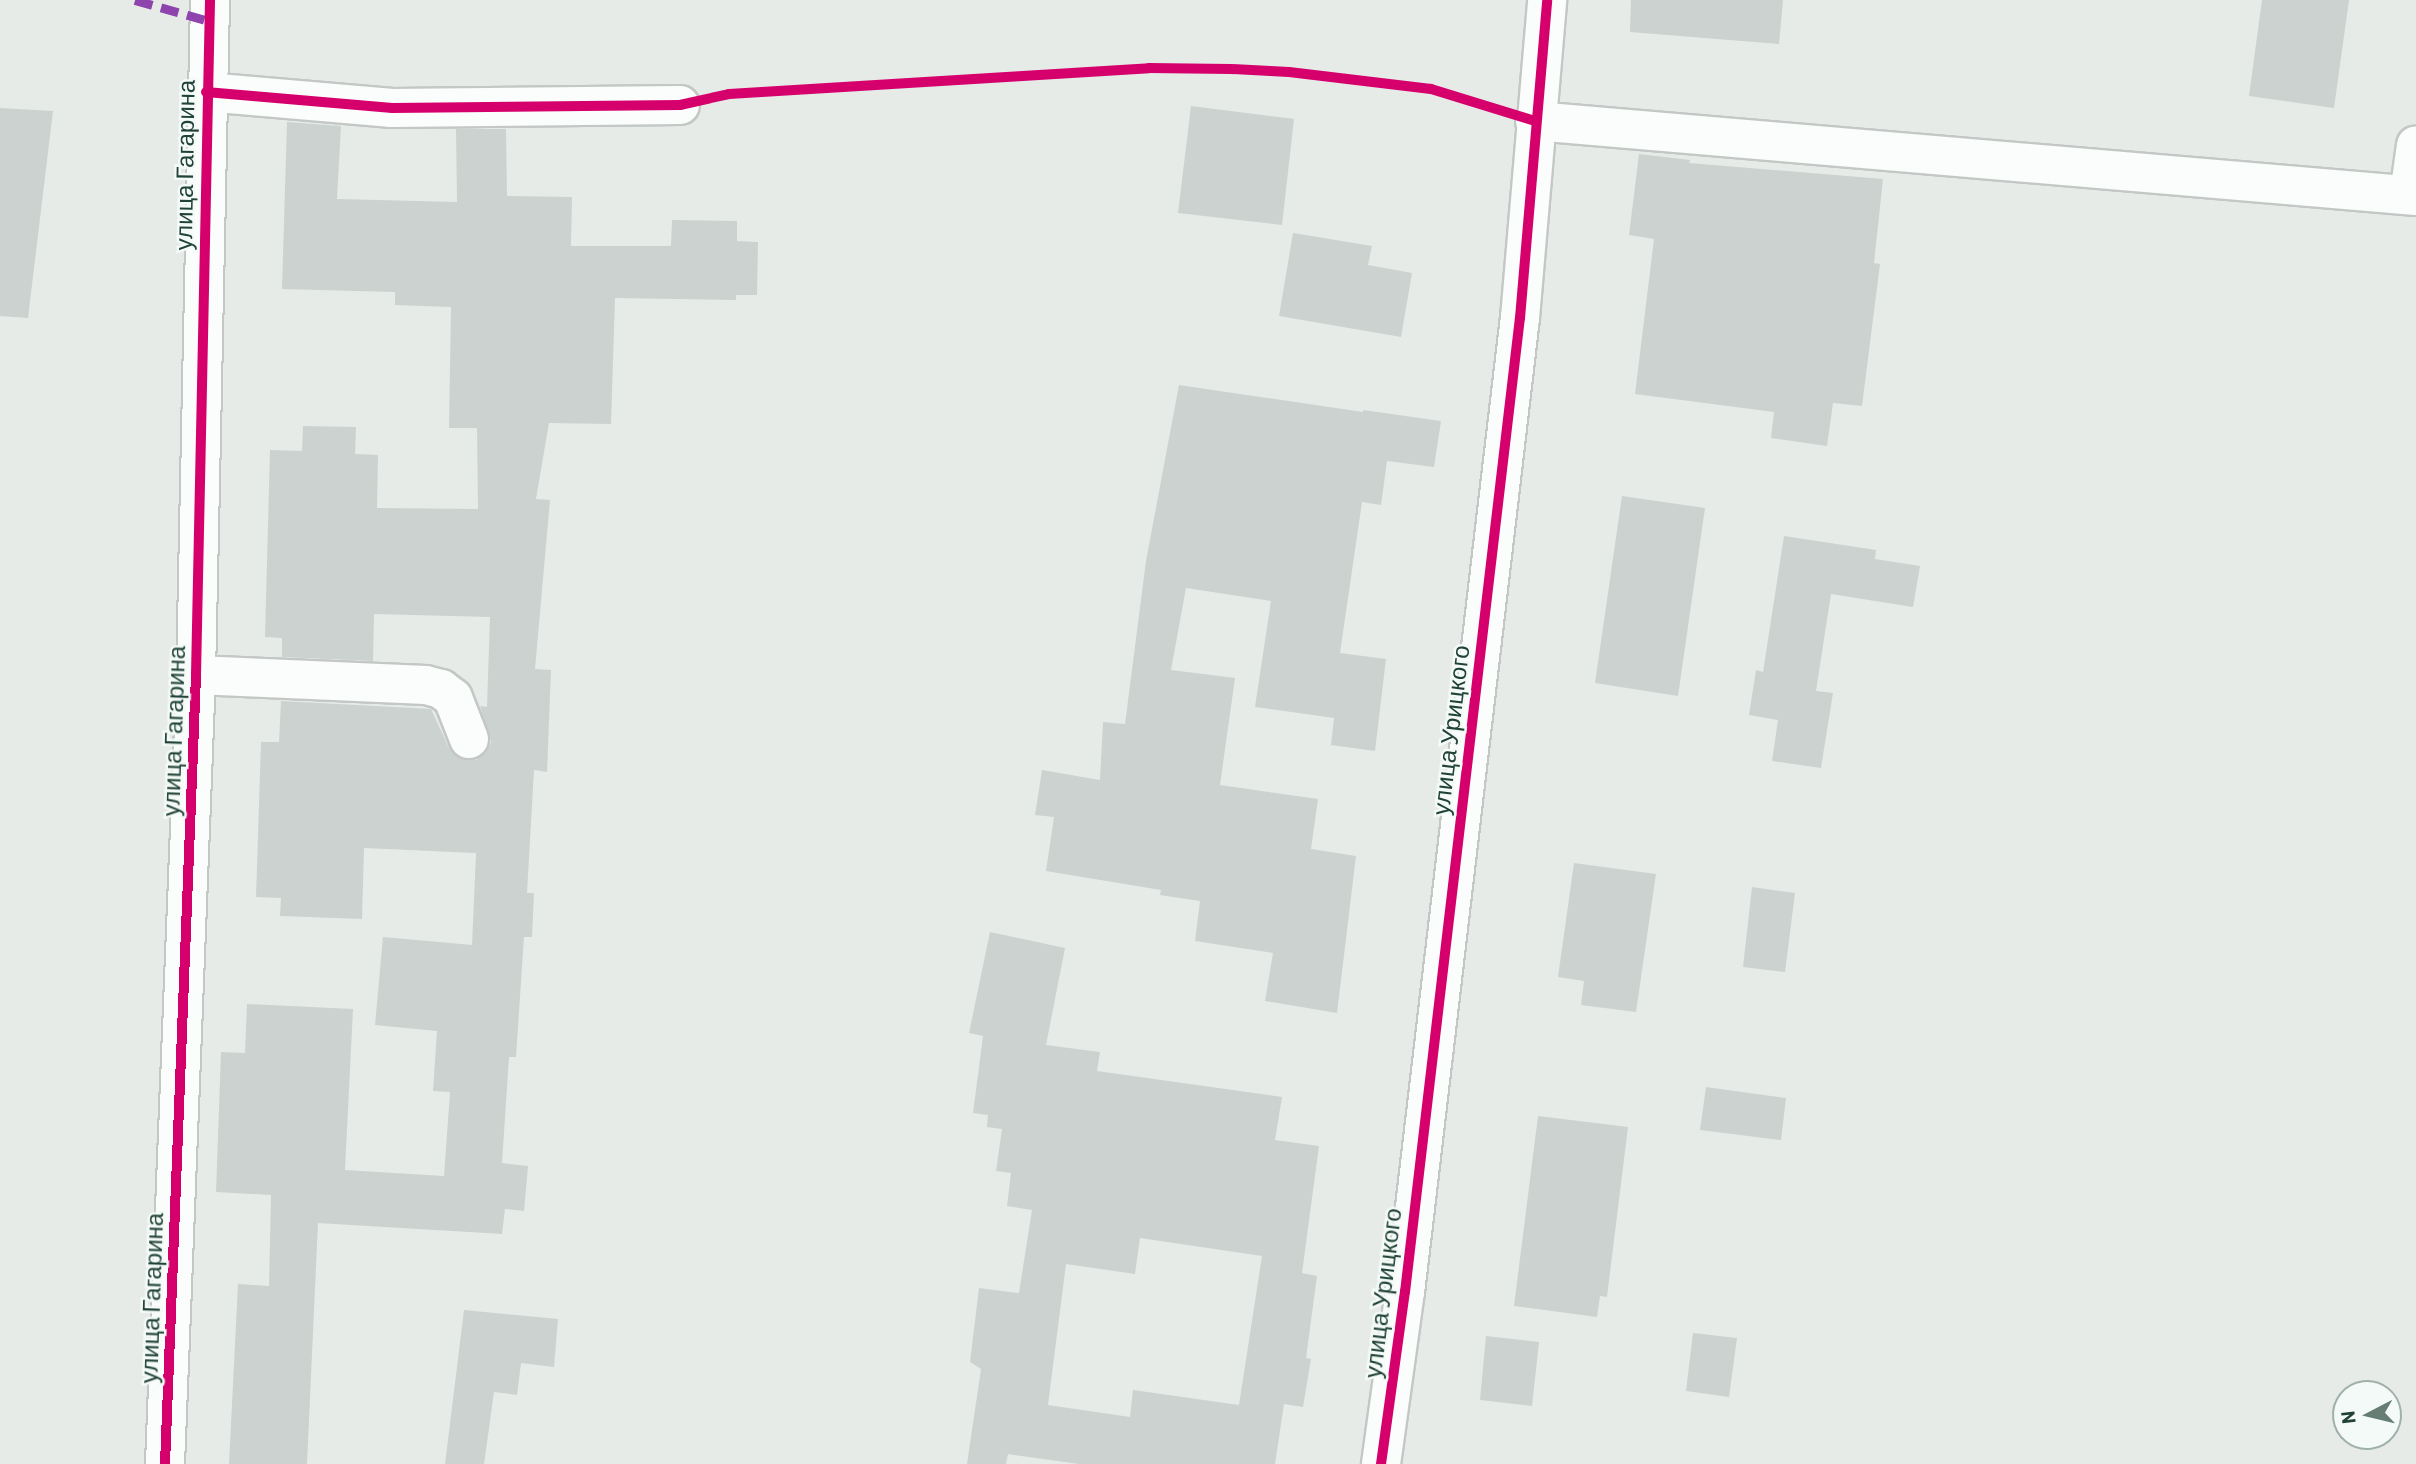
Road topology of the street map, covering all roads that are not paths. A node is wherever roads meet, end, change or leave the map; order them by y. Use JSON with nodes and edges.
{"nodes":[{"id":1,"x":210,"y":0,"type":"edge"},
{"id":2,"x":1546,"y":0,"type":"edge"},
{"id":3,"x":206,"y":92,"type":"junction"},
{"id":4,"x":680,"y":105,"type":"dead end"},
{"id":5,"x":1535,"y":121,"type":"junction"},
{"id":6,"x":2416,"y":145,"type":"edge"},
{"id":7,"x":2412,"y":195,"type":"edge"},
{"id":8,"x":196,"y":675,"type":"junction"},
{"id":9,"x":469,"y":739,"type":"dead end"},
{"id":10,"x":165,"y":1464,"type":"edge"},
{"id":11,"x":1381,"y":1464,"type":"edge"}],
"edges":[{"from":1,"to":3,"type":"street","name":"улица Гагарина"},
{"from":2,"to":5,"type":"street","name":"улица Урицкого"},
{"from":3,"to":4,"type":"street"},
{"from":3,"to":8,"type":"street","name":"улица Гагарина"},
{"from":5,"to":7,"type":"street"},
{"from":5,"to":11,"type":"street","name":"улица Урицкого"},
{"from":6,"to":7,"type":"street"},
{"from":8,"to":9,"type":"street"},
{"from":8,"to":10,"type":"street","name":"улица Гагарина"}]}
